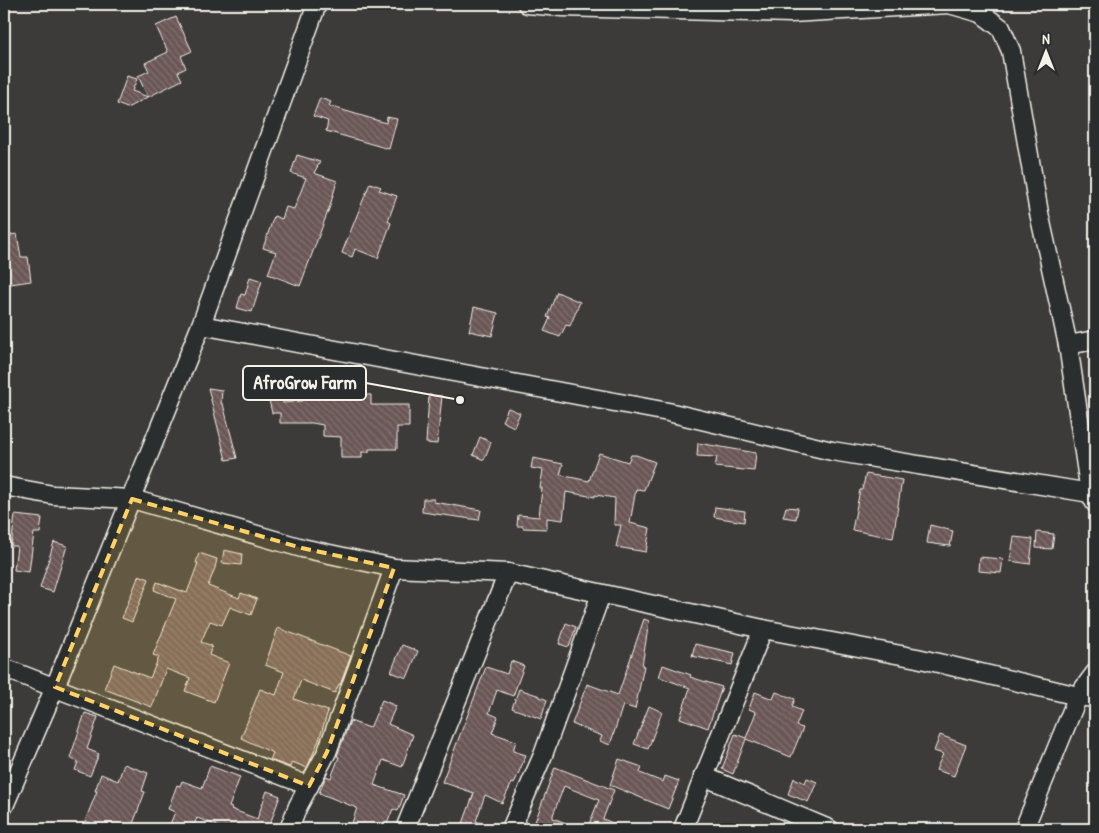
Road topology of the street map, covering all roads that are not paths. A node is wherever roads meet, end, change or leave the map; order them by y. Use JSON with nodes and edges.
{"nodes":[{"id":1,"x":317,"y":4,"type":"edge"},
{"id":2,"x":527,"y":4,"type":"edge"},
{"id":3,"x":201,"y":325,"type":"junction"},
{"id":4,"x":1095,"y":340,"type":"edge"},
{"id":5,"x":1068,"y":345,"type":"junction"},
{"id":6,"x":4,"y":486,"type":"edge"},
{"id":7,"x":1093,"y":498,"type":"edge"},
{"id":8,"x":132,"y":499,"type":"junction"},
{"id":9,"x":394,"y":568,"type":"junction"},
{"id":10,"x":508,"y":573,"type":"junction"},
{"id":11,"x":601,"y":594,"type":"junction"},
{"id":12,"x":763,"y":630,"type":"junction"},
{"id":13,"x":4,"y":668,"type":"edge"},
{"id":14,"x":1095,"y":673,"type":"edge"},
{"id":15,"x":55,"y":687,"type":"junction"},
{"id":16,"x":1087,"y":697,"type":"edge"},
{"id":17,"x":703,"y":776,"type":"junction"},
{"id":18,"x":309,"y":786,"type":"junction"},
{"id":19,"x":4,"y":806,"type":"edge"},
{"id":20,"x":289,"y":829,"type":"edge"},
{"id":21,"x":405,"y":829,"type":"edge"},
{"id":22,"x":511,"y":829,"type":"edge"},
{"id":23,"x":683,"y":829,"type":"edge"},
{"id":24,"x":830,"y":829,"type":"edge"},
{"id":25,"x":1024,"y":829,"type":"edge"}],
"edges":[{"from":1,"to":3,"type":"street"},
{"from":2,"to":5,"type":"street"},
{"from":3,"to":7,"type":"street"},
{"from":3,"to":8,"type":"street"},
{"from":4,"to":5,"type":"street"},
{"from":5,"to":7,"type":"street"},
{"from":6,"to":8,"type":"street"},
{"from":8,"to":9,"type":"street"},
{"from":8,"to":15,"type":"street"},
{"from":9,"to":10,"type":"street"},
{"from":9,"to":18,"type":"street"},
{"from":10,"to":11,"type":"street"},
{"from":10,"to":21,"type":"street"},
{"from":11,"to":12,"type":"street"},
{"from":11,"to":22,"type":"street"},
{"from":12,"to":16,"type":"street"},
{"from":12,"to":17,"type":"street"},
{"from":13,"to":15,"type":"street"},
{"from":14,"to":16,"type":"street"},
{"from":15,"to":18,"type":"street"},
{"from":15,"to":19,"type":"street"},
{"from":16,"to":25,"type":"street"},
{"from":17,"to":23,"type":"street"},
{"from":17,"to":24,"type":"street"},
{"from":18,"to":20,"type":"street"}]}
